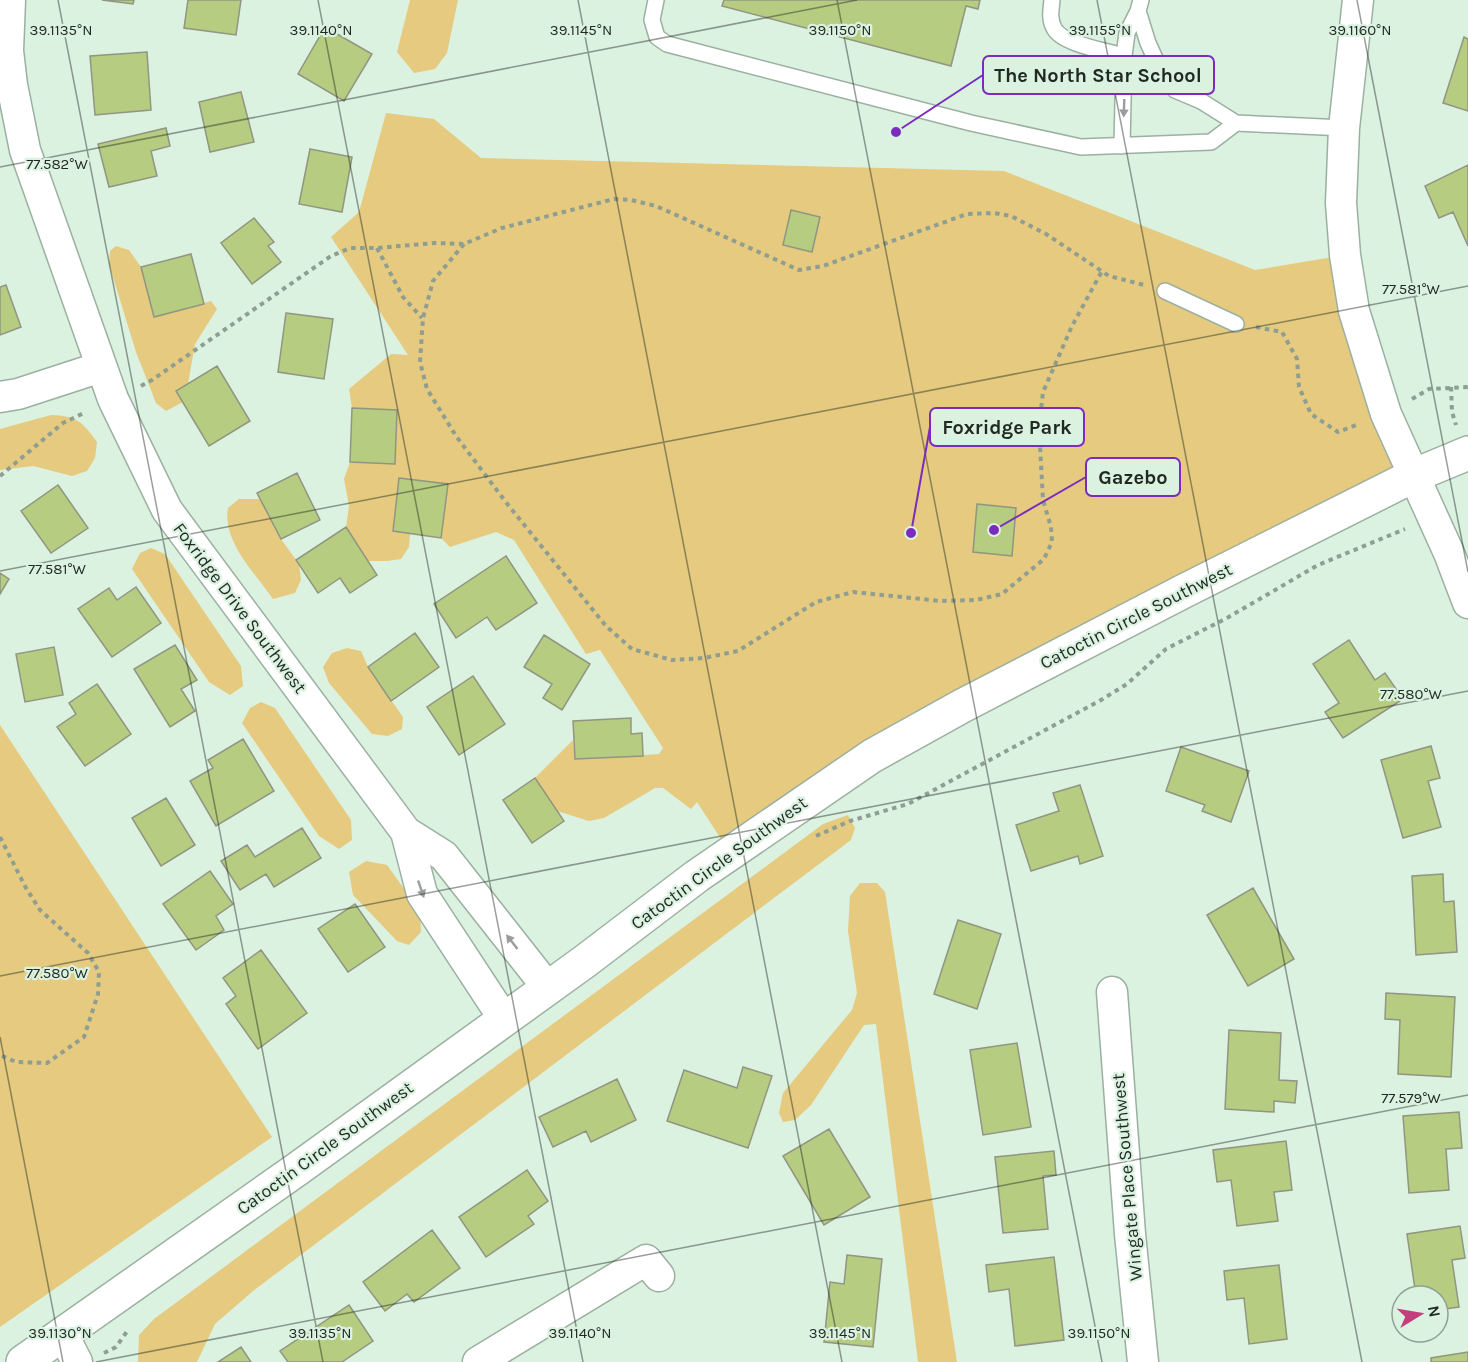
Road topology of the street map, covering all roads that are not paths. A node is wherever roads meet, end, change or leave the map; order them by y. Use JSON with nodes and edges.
{"nodes":[{"id":1,"x":10,"y":0,"type":"edge"},
{"id":2,"x":656,"y":0,"type":"edge"},
{"id":3,"x":1052,"y":0,"type":"edge"},
{"id":4,"x":1358,"y":0,"type":"edge"},
{"id":5,"x":1140,"y":5,"type":"edge"},
{"id":6,"x":1124,"y":56,"type":"junction"},
{"id":7,"x":6,"y":86,"type":"edge"},
{"id":8,"x":1236,"y":123,"type":"junction"},
{"id":9,"x":1344,"y":128,"type":"junction"},
{"id":10,"x":1122,"y":146,"type":"junction"},
{"id":11,"x":1165,"y":291,"type":"road end"},
{"id":12,"x":1236,"y":324,"type":"dead end"},
{"id":13,"x":100,"y":367,"type":"junction"},
{"id":14,"x":0,"y":397,"type":"edge"},
{"id":15,"x":1468,"y":453,"type":"edge"},
{"id":16,"x":1413,"y":476,"type":"junction"},
{"id":17,"x":1468,"y":603,"type":"edge"},
{"id":18,"x":406,"y":832,"type":"junction"},
{"id":19,"x":548,"y":988,"type":"junction"},
{"id":20,"x":1112,"y":992,"type":"dead end"},
{"id":21,"x":504,"y":1019,"type":"junction"},
{"id":22,"x":659,"y":1276,"type":"dead end"},
{"id":23,"x":62,"y":1334,"type":"junction"},
{"id":24,"x":87,"y":1359,"type":"edge"},
{"id":25,"x":23,"y":1362,"type":"edge"},
{"id":26,"x":478,"y":1362,"type":"edge"},
{"id":27,"x":1143,"y":1362,"type":"edge"}],
"edges":[{"from":1,"to":7,"type":"street","name":"Foxridge Drive Southwest"},
{"from":2,"to":10,"type":"lane"},
{"from":3,"to":6,"type":"lane"},
{"from":4,"to":9,"type":"street"},
{"from":5,"to":6,"type":"lane"},
{"from":5,"to":8,"type":"lane"},
{"from":6,"to":10,"type":"lane","one_way":true},
{"from":7,"to":13,"type":"street","name":"Foxridge Drive Southwest"},
{"from":8,"to":9,"type":"lane"},
{"from":8,"to":10,"type":"lane"},
{"from":9,"to":16,"type":"street"},
{"from":11,"to":12,"type":"lane"},
{"from":13,"to":14,"type":"street"},
{"from":13,"to":18,"type":"street","name":"Foxridge Drive Southwest"},
{"from":15,"to":16,"type":"main road","name":"Catoctin Circle Southwest"},
{"from":16,"to":17,"type":"street"},
{"from":16,"to":19,"type":"main road","name":"Catoctin Circle Southwest"},
{"from":19,"to":18,"type":"street","name":"Foxridge Drive Southwest","one_way":true},
{"from":18,"to":21,"type":"street","name":"Foxridge Drive Southwest","one_way":true},
{"from":19,"to":21,"type":"main road","name":"Catoctin Circle Southwest"},
{"from":20,"to":27,"type":"street","name":"Wingate Place Southwest"},
{"from":21,"to":23,"type":"main road","name":"Catoctin Circle Southwest"},
{"from":22,"to":26,"type":"street"},
{"from":23,"to":24,"type":"street"},
{"from":23,"to":25,"type":"main road","name":"Catoctin Circle Southwest"}]}
